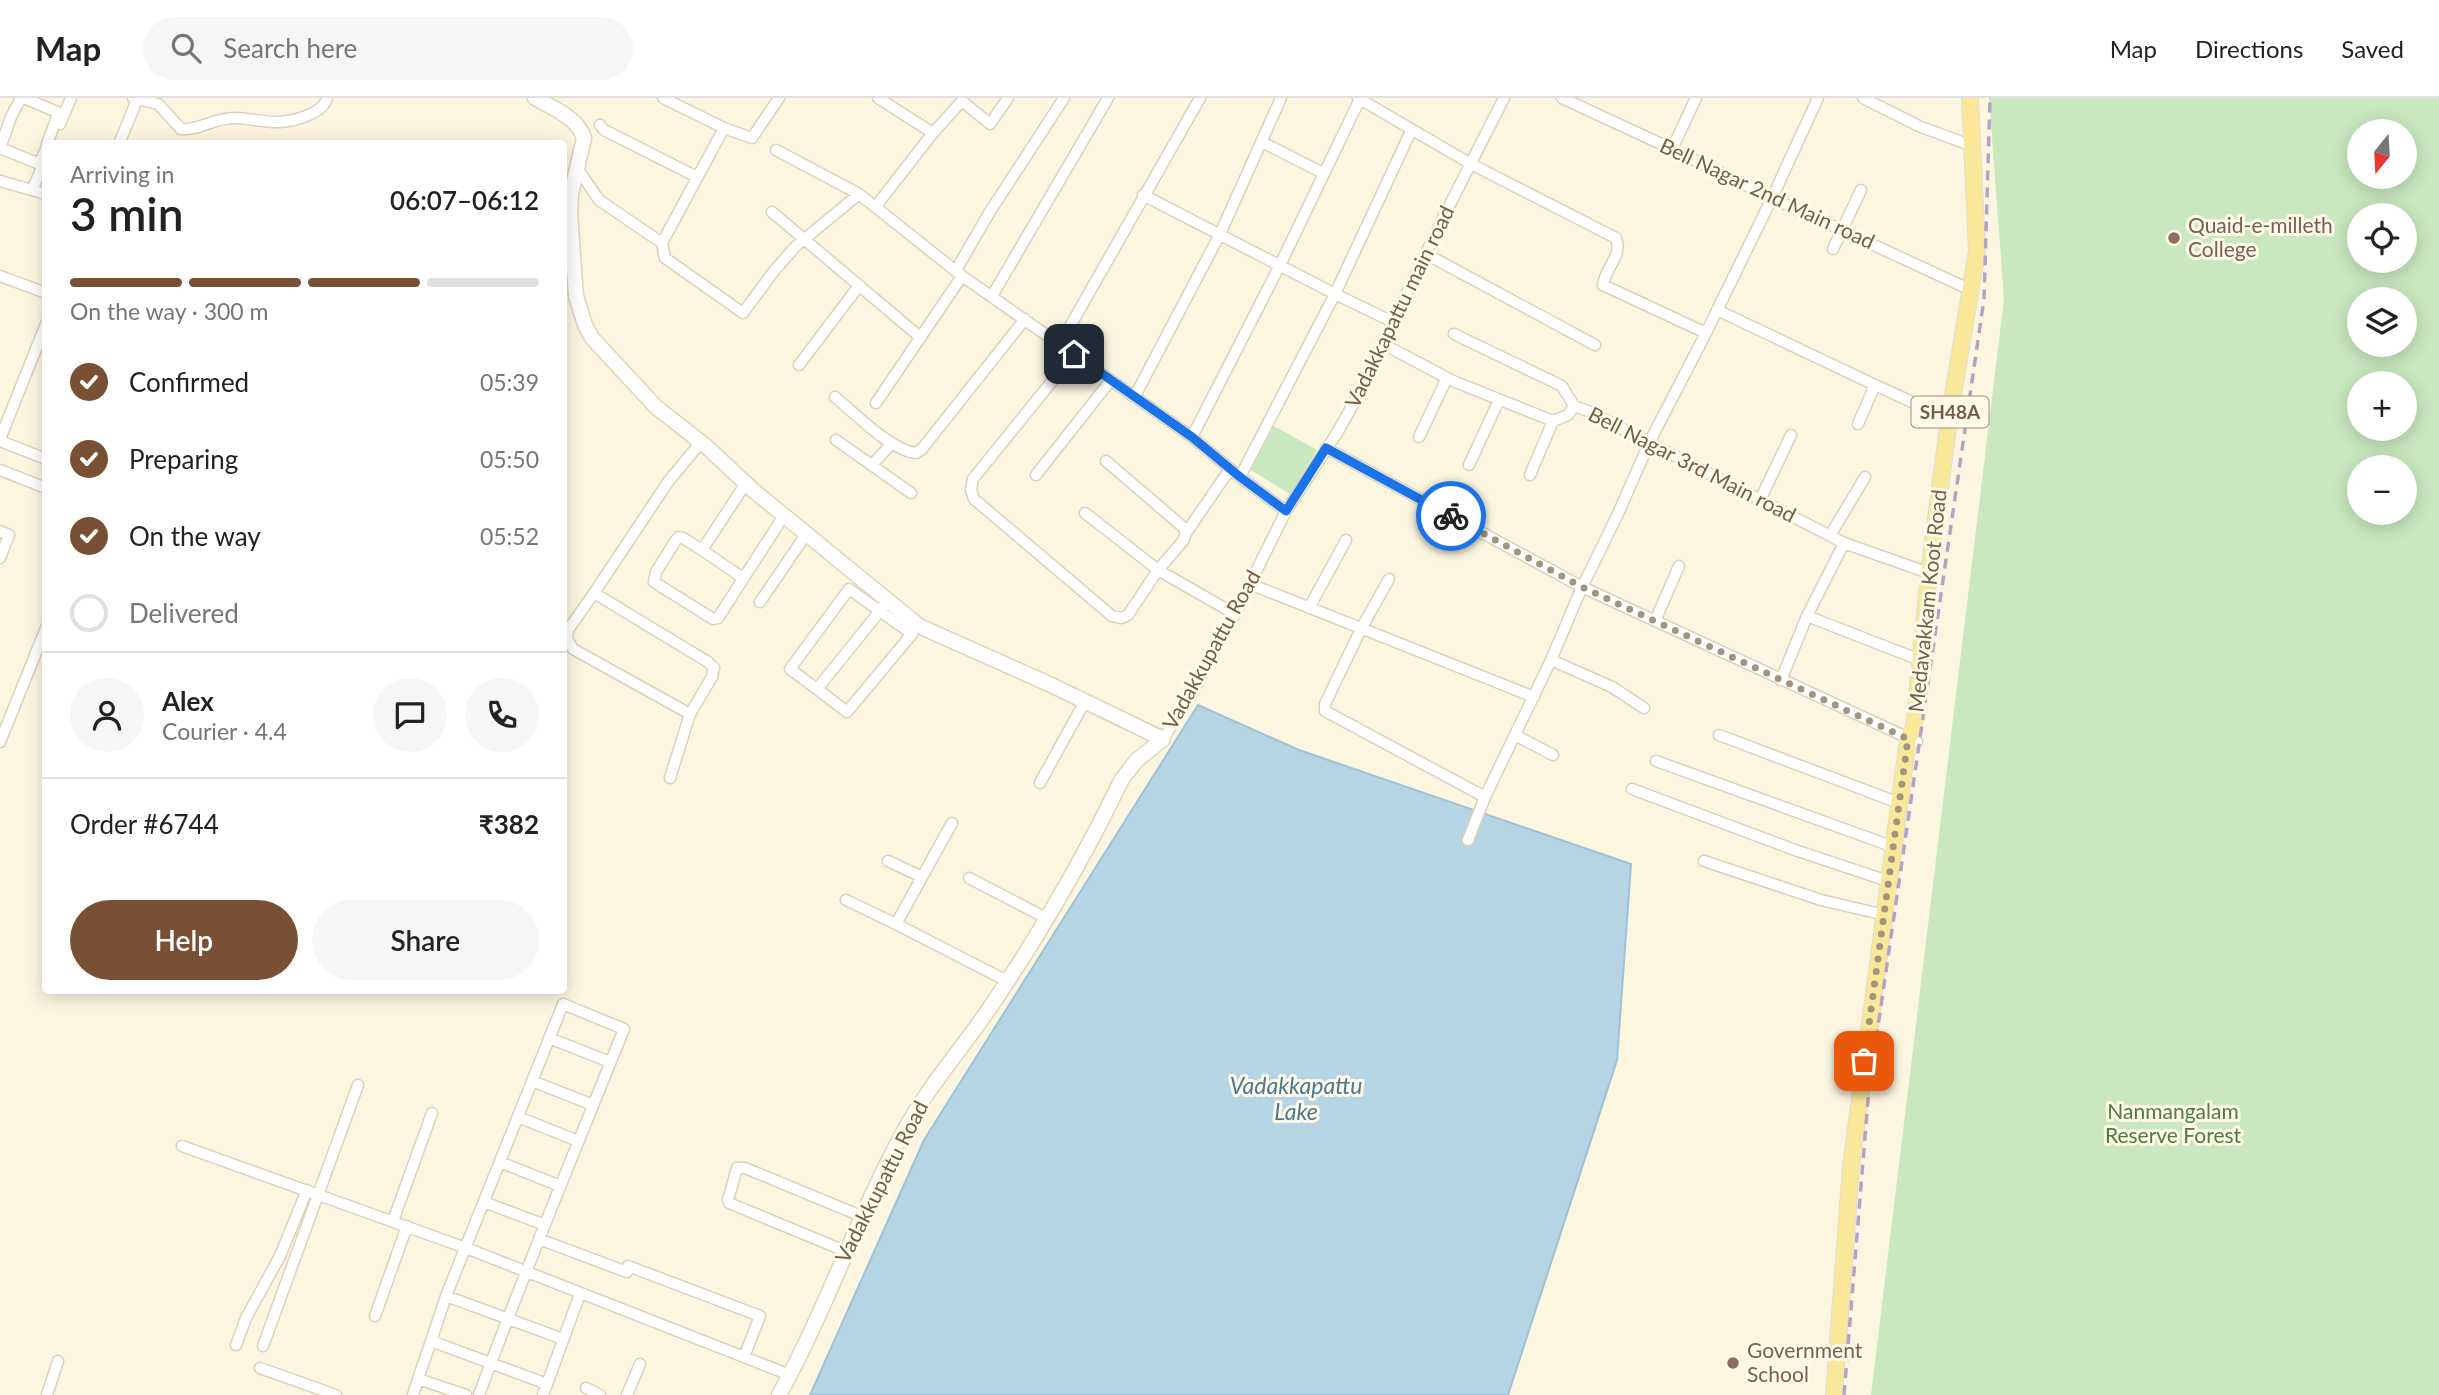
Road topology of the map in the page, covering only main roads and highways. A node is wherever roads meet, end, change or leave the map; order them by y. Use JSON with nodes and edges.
{"nodes":[{"id":1,"x":1970,"y":98,"type":"edge"},
{"id":2,"x":1913,"y":736,"type":"junction"},
{"id":3,"x":1834,"y":1395,"type":"edge"},
{"id":4,"x":1842,"y":1395,"type":"edge"}],
"edges":[{"from":1,"to":2,"type":"main road","name":"Medavakkam Koot Road","number":"SH48A"},
{"from":2,"to":3,"type":"main road","name":"Medavakkam Koot Road","number":"SH48A"},
{"from":2,"to":4,"type":"main road","number":"SH48A"}]}
